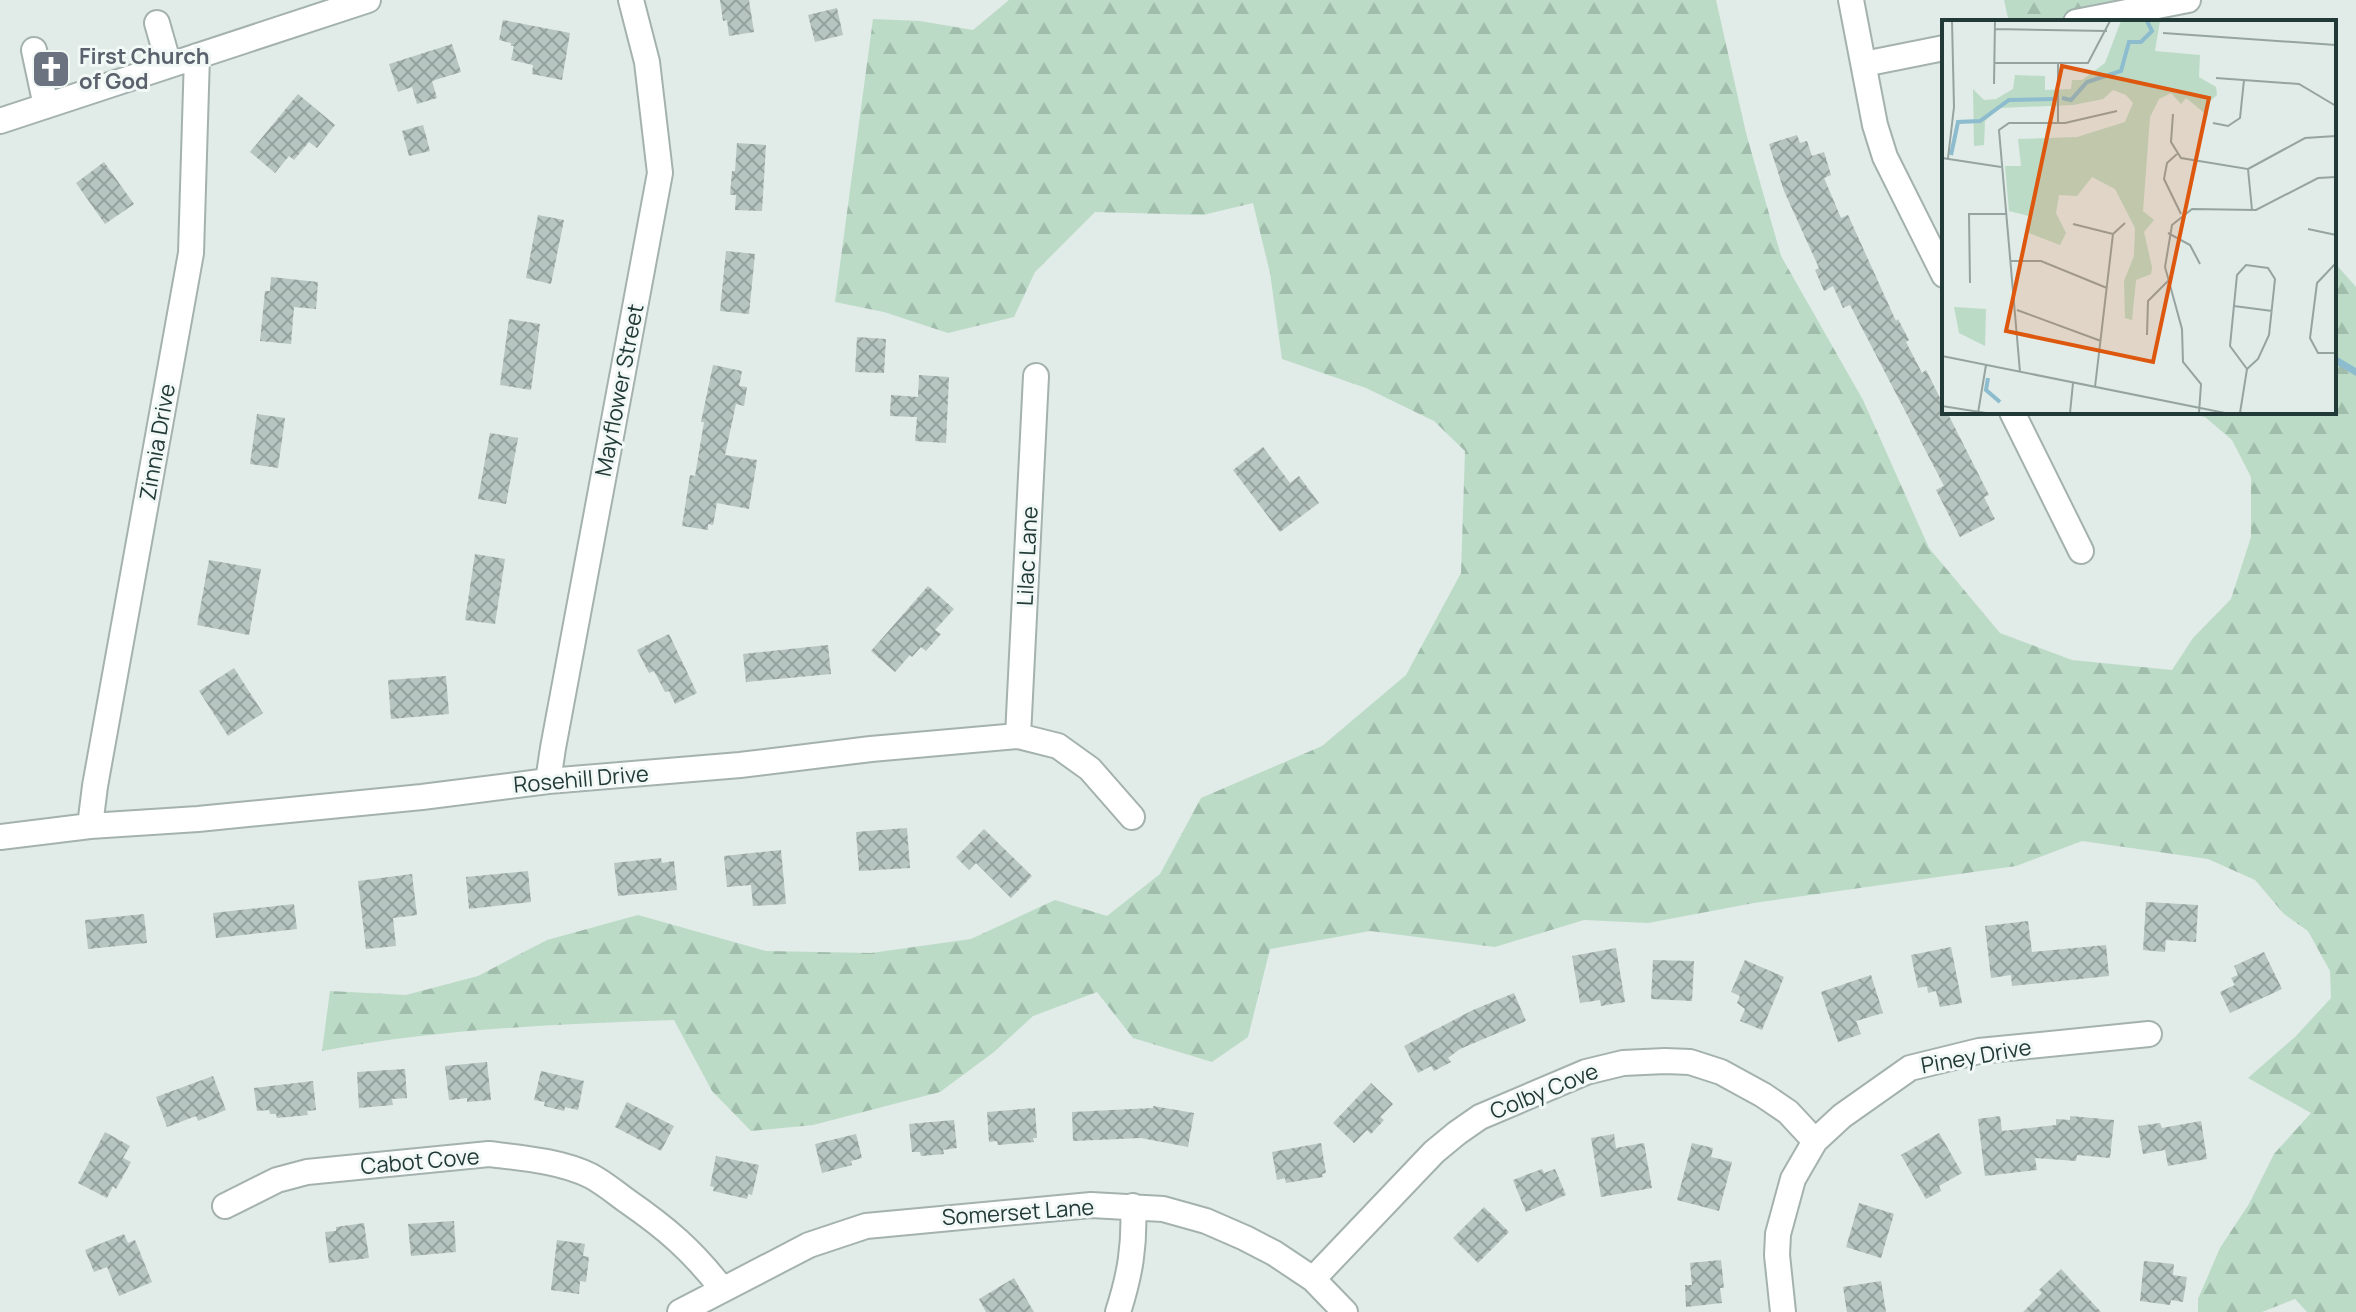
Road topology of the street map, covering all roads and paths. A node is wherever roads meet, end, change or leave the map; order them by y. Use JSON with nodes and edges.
{"nodes":[{"id":1,"x":368,"y":0,"type":"edge"},
{"id":2,"x":631,"y":0,"type":"edge"},
{"id":3,"x":1851,"y":0,"type":"edge"},
{"id":4,"x":2188,"y":0,"type":"edge"},
{"id":5,"x":2084,"y":20,"type":"edge"},
{"id":6,"x":157,"y":23,"type":"dead end"},
{"id":7,"x":1942,"y":48,"type":"edge"},
{"id":8,"x":34,"y":50,"type":"dead end"},
{"id":9,"x":197,"y":56,"type":"junction"},
{"id":10,"x":1864,"y":64,"type":"junction"},
{"id":11,"x":169,"y":65,"type":"junction"},
{"id":12,"x":46,"y":106,"type":"junction"},
{"id":13,"x":0,"y":121,"type":"edge"},
{"id":14,"x":1942,"y":271,"type":"edge"},
{"id":15,"x":1036,"y":376,"type":"dead end"},
{"id":16,"x":2013,"y":414,"type":"edge"},
{"id":17,"x":2081,"y":551,"type":"dead end"},
{"id":18,"x":1018,"y":736,"type":"junction"},
{"id":19,"x":548,"y":781,"type":"junction"},
{"id":20,"x":1132,"y":817,"type":"dead end"},
{"id":21,"x":90,"y":826,"type":"junction"},
{"id":22,"x":0,"y":837,"type":"edge"},
{"id":23,"x":2149,"y":1034,"type":"dead end"},
{"id":24,"x":1815,"y":1141,"type":"junction"},
{"id":25,"x":225,"y":1206,"type":"dead end"},
{"id":26,"x":1133,"y":1206,"type":"junction"},
{"id":27,"x":1313,"y":1279,"type":"junction"},
{"id":28,"x":722,"y":1289,"type":"junction"},
{"id":29,"x":680,"y":1312,"type":"edge"},
{"id":30,"x":1118,"y":1312,"type":"edge"},
{"id":31,"x":1345,"y":1312,"type":"edge"},
{"id":32,"x":1783,"y":1312,"type":"edge"}],
"edges":[{"from":1,"to":9,"type":"street"},
{"from":2,"to":19,"type":"street","name":"Mayflower Street"},
{"from":3,"to":10,"type":"street"},
{"from":4,"to":5,"type":"street"},
{"from":6,"to":11,"type":"street"},
{"from":7,"to":10,"type":"street"},
{"from":8,"to":12,"type":"street"},
{"from":9,"to":11,"type":"street"},
{"from":9,"to":21,"type":"street","name":"Zinnia Drive"},
{"from":10,"to":14,"type":"street"},
{"from":11,"to":12,"type":"street"},
{"from":12,"to":13,"type":"street"},
{"from":15,"to":18,"type":"street","name":"Lilac Lane"},
{"from":16,"to":17,"type":"street"},
{"from":18,"to":19,"type":"street","name":"Rosehill Drive"},
{"from":18,"to":20,"type":"street","name":"Rosehill Drive"},
{"from":19,"to":21,"type":"street","name":"Rosehill Drive"},
{"from":21,"to":22,"type":"street","name":"Rosehill Drive"},
{"from":23,"to":24,"type":"street","name":"Piney Drive"},
{"from":24,"to":27,"type":"street","name":"Colby Cove"},
{"from":24,"to":32,"type":"street","name":"Piney Drive"},
{"from":25,"to":28,"type":"street","name":"Cabot Cove"},
{"from":26,"to":27,"type":"street","name":"Somerset Lane"},
{"from":26,"to":28,"type":"street","name":"Somerset Lane"},
{"from":26,"to":30,"type":"street"},
{"from":27,"to":31,"type":"street","name":"Somerset Lane"},
{"from":28,"to":29,"type":"street","name":"Somerset Lane"}]}
